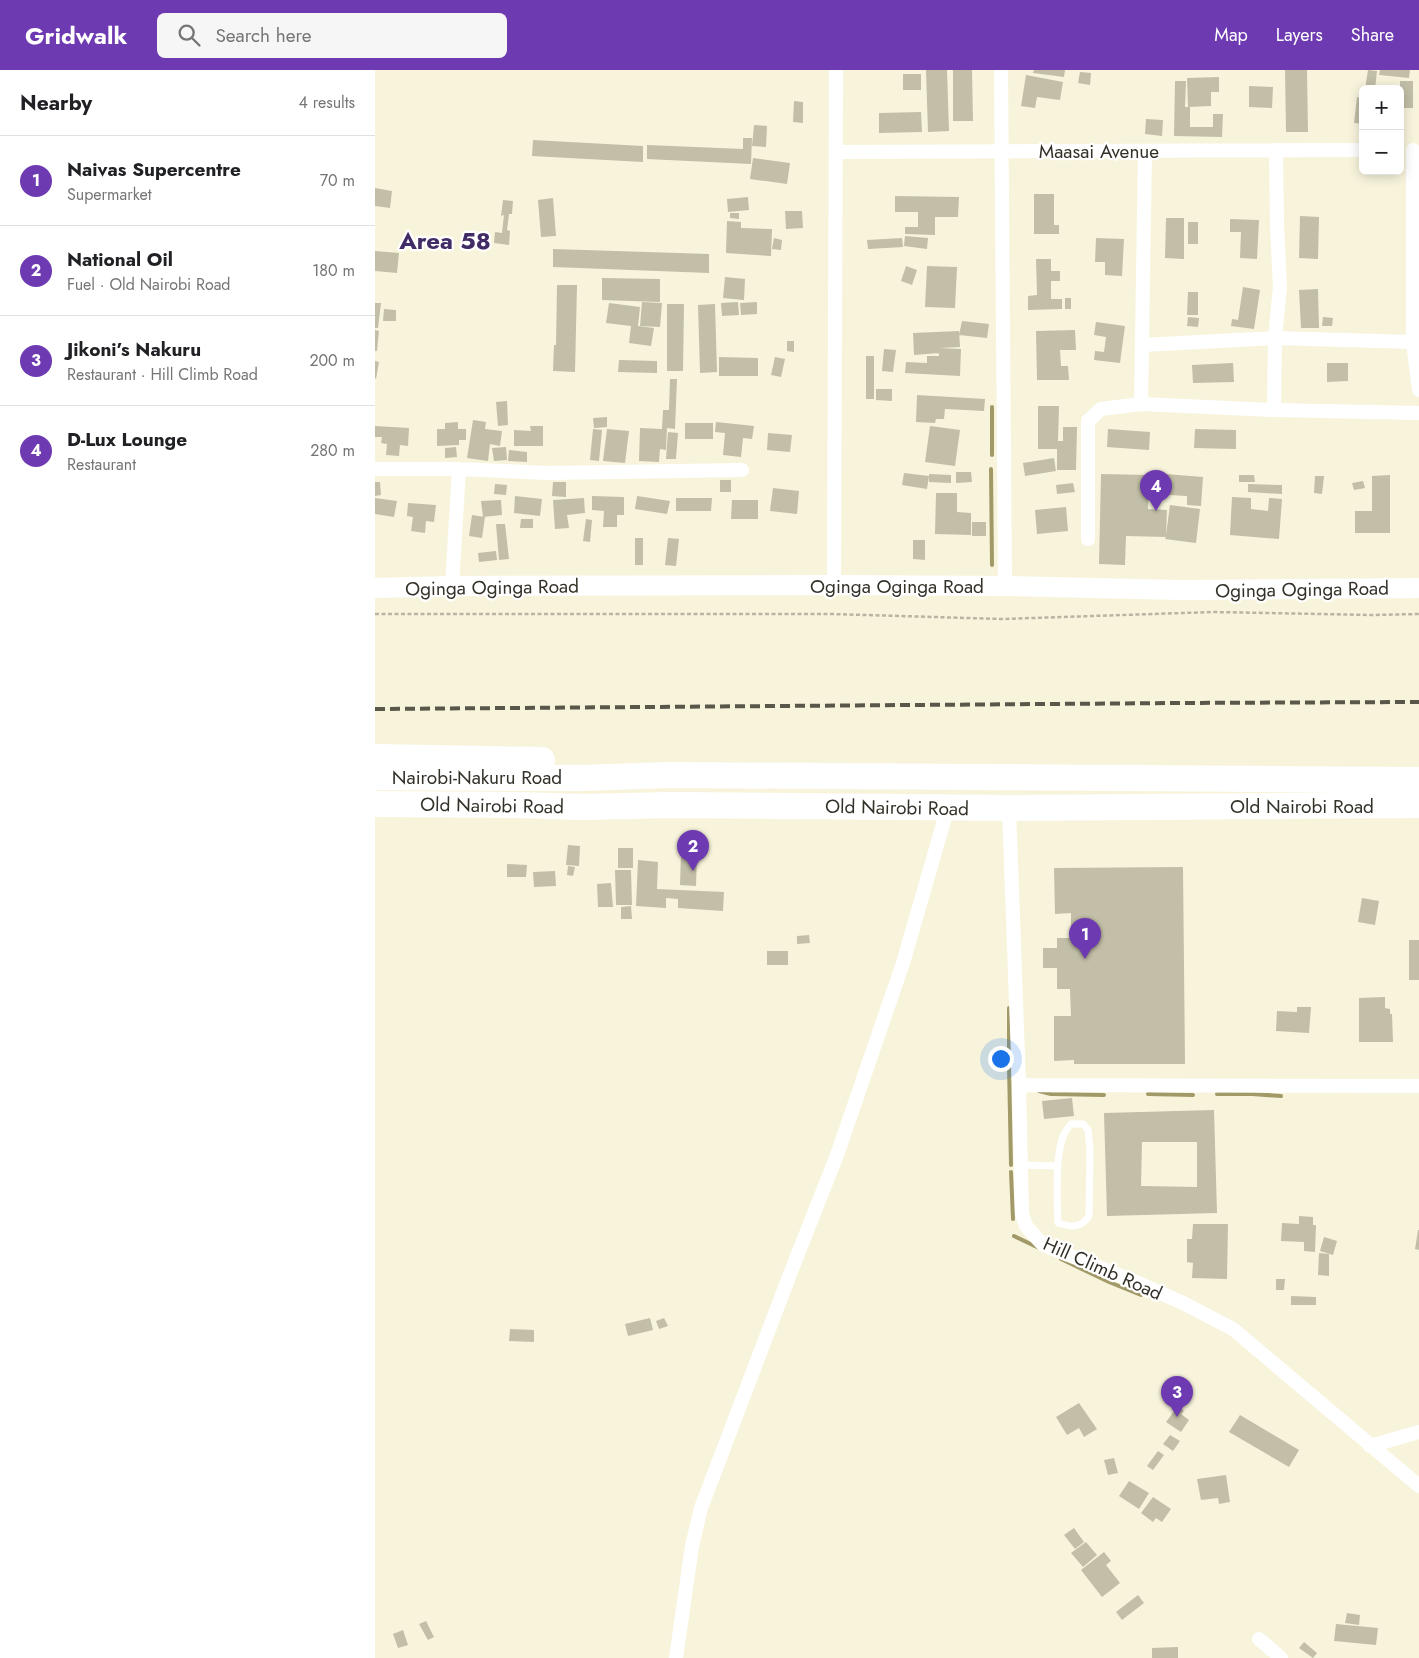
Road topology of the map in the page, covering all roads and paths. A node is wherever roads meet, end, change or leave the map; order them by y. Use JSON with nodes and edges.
{"nodes":[{"id":1,"x":835,"y":70,"type":"edge"},
{"id":2,"x":1001,"y":70,"type":"edge"},
{"id":3,"x":1276,"y":150,"type":"junction"},
{"id":4,"x":1359,"y":150,"type":"edge"},
{"id":5,"x":1411,"y":150,"type":"edge"},
{"id":6,"x":1002,"y":151,"type":"junction"},
{"id":7,"x":1145,"y":151,"type":"junction"},
{"id":8,"x":836,"y":152,"type":"junction"},
{"id":9,"x":1275,"y":338,"type":"junction"},
{"id":10,"x":1413,"y":342,"type":"junction"},
{"id":11,"x":1142,"y":345,"type":"junction"},
{"id":12,"x":1419,"y":390,"type":"edge"},
{"id":13,"x":1141,"y":404,"type":"junction"},
{"id":14,"x":1274,"y":410,"type":"junction"},
{"id":15,"x":1419,"y":414,"type":"edge"},
{"id":16,"x":375,"y":469,"type":"edge"},
{"id":17,"x":459,"y":469,"type":"junction"},
{"id":18,"x":742,"y":470,"type":"dead end"},
{"id":19,"x":1088,"y":539,"type":"dead end"},
{"id":20,"x":835,"y":585,"type":"junction"},
{"id":21,"x":452,"y":586,"type":"junction"},
{"id":22,"x":1005,"y":586,"type":"junction"},
{"id":23,"x":375,"y":588,"type":"edge"},
{"id":24,"x":1419,"y":588,"type":"edge"},
{"id":25,"x":375,"y":614,"type":"edge"},
{"id":26,"x":1419,"y":614,"type":"edge"},
{"id":27,"x":375,"y":757,"type":"edge"},
{"id":28,"x":670,"y":775,"type":"junction"},
{"id":29,"x":375,"y":777,"type":"edge"},
{"id":30,"x":580,"y":778,"type":"joint"},
{"id":31,"x":1419,"y":780,"type":"edge"},
{"id":32,"x":375,"y":804,"type":"edge"},
{"id":33,"x":671,"y":805,"type":"junction"},
{"id":34,"x":1419,"y":805,"type":"edge"},
{"id":35,"x":948,"y":807,"type":"junction"},
{"id":36,"x":1009,"y":808,"type":"junction"},
{"id":37,"x":375,"y":819,"type":"edge"},
{"id":38,"x":1019,"y":1085,"type":"junction"},
{"id":39,"x":1419,"y":1086,"type":"edge"},
{"id":40,"x":1021,"y":1165,"type":"junction"},
{"id":41,"x":1058,"y":1166,"type":"junction"},
{"id":42,"x":1419,"y":1432,"type":"edge"},
{"id":43,"x":1370,"y":1446,"type":"junction"},
{"id":44,"x":1419,"y":1486,"type":"edge"},
{"id":45,"x":1259,"y":1639,"type":"dead end"},
{"id":46,"x":676,"y":1658,"type":"edge"},
{"id":47,"x":1281,"y":1658,"type":"edge"}],
"edges":[{"from":1,"to":8,"type":"street"},
{"from":2,"to":6,"type":"street"},
{"from":3,"to":4,"type":"street","name":"Maasai Avenue"},
{"from":3,"to":7,"type":"street","name":"Maasai Avenue"},
{"from":3,"to":9,"type":"street"},
{"from":5,"to":10,"type":"street"},
{"from":6,"to":7,"type":"street","name":"Maasai Avenue"},
{"from":6,"to":8,"type":"street","name":"Maasai Avenue"},
{"from":6,"to":22,"type":"street"},
{"from":7,"to":11,"type":"street"},
{"from":8,"to":20,"type":"street"},
{"from":9,"to":10,"type":"street"},
{"from":9,"to":11,"type":"street"},
{"from":9,"to":14,"type":"street"},
{"from":10,"to":12,"type":"street"},
{"from":11,"to":13,"type":"street"},
{"from":13,"to":14,"type":"street"},
{"from":13,"to":19,"type":"street"},
{"from":14,"to":15,"type":"street"},
{"from":16,"to":17,"type":"street"},
{"from":17,"to":18,"type":"street"},
{"from":17,"to":21,"type":"street"},
{"from":20,"to":21,"type":"street","name":"Oginga Oginga Road"},
{"from":20,"to":22,"type":"street","name":"Oginga Oginga Road"},
{"from":21,"to":23,"type":"street","name":"Oginga Oginga Road"},
{"from":22,"to":24,"type":"street","name":"Oginga Oginga Road"},
{"from":25,"to":26,"type":"path"},
{"from":27,"to":28,"type":"highway"},
{"from":28,"to":30,"type":"highway","name":"Old Nairobi Road"},
{"from":28,"to":31,"type":"highway","name":"Old Nairobi Road"},
{"from":29,"to":30,"type":"highway","name":"Nairobi-Nakuru Road"},
{"from":32,"to":33,"type":"highway","name":"Old Nairobi Road"},
{"from":33,"to":35,"type":"highway","name":"Old Nairobi Road"},
{"from":33,"to":37,"type":"highway"},
{"from":34,"to":36,"type":"highway","name":"Old Nairobi Road"},
{"from":35,"to":36,"type":"highway","name":"Old Nairobi Road"},
{"from":35,"to":46,"type":"street"},
{"from":36,"to":38,"type":"street","name":"Hill Climb Road"},
{"from":38,"to":39,"type":"street"},
{"from":38,"to":40,"type":"street","name":"Hill Climb Road"},
{"from":40,"to":41,"type":"lane"},
{"from":40,"to":43,"type":"street","name":"Hill Climb Road"},
{"from":41,"to":41,"type":"lane"},
{"from":42,"to":43,"type":"street"},
{"from":43,"to":44,"type":"street","name":"Hill Climb Road"},
{"from":45,"to":47,"type":"street"}]}
